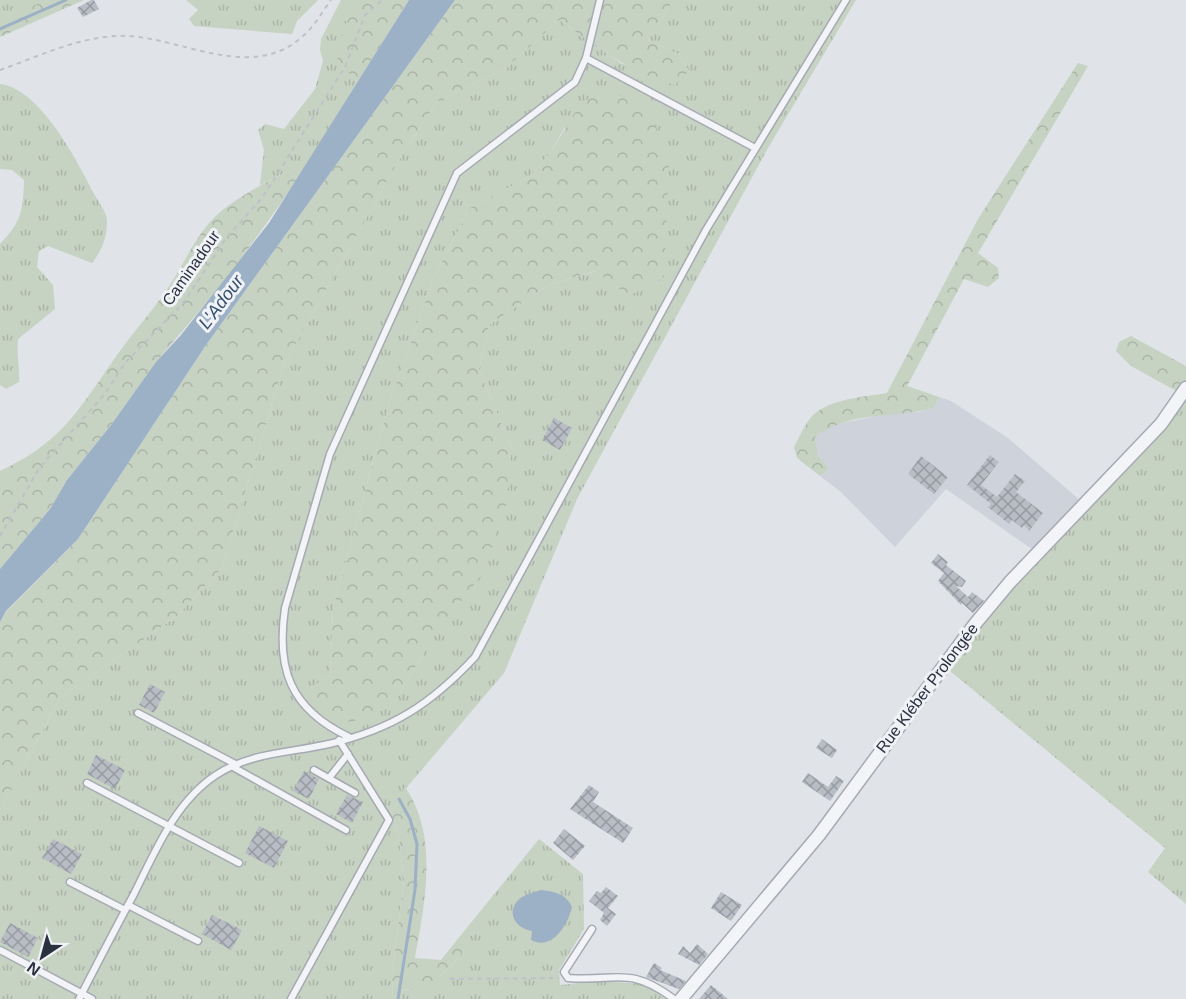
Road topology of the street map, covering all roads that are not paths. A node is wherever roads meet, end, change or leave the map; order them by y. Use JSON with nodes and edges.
{"nodes":[{"id":1,"x":600,"y":0,"type":"edge"},
{"id":2,"x":846,"y":0,"type":"edge"},
{"id":3,"x":586,"y":58,"type":"junction"},
{"id":4,"x":755,"y":148,"type":"junction"},
{"id":5,"x":1186,"y":388,"type":"edge"},
{"id":6,"x":138,"y":713,"type":"dead end"},
{"id":7,"x":349,"y":737,"type":"junction"},
{"id":8,"x":339,"y":741,"type":"junction"},
{"id":9,"x":348,"y":754,"type":"junction"},
{"id":10,"x":235,"y":766,"type":"junction"},
{"id":11,"x":314,"y":770,"type":"dead end"},
{"id":12,"x":329,"y":778,"type":"junction"},
{"id":13,"x":87,"y":783,"type":"dead end"},
{"id":14,"x":355,"y":793,"type":"dead end"},
{"id":15,"x":169,"y":826,"type":"junction"},
{"id":16,"x":346,"y":830,"type":"dead end"},
{"id":17,"x":239,"y":863,"type":"dead end"},
{"id":18,"x":70,"y":882,"type":"dead end"},
{"id":19,"x":127,"y":908,"type":"junction"},
{"id":20,"x":592,"y":929,"type":"dead end"},
{"id":21,"x":198,"y":941,"type":"dead end"},
{"id":22,"x":0,"y":950,"type":"edge"},
{"id":23,"x":80,"y":996,"type":"edge"},
{"id":24,"x":92,"y":999,"type":"edge"},
{"id":25,"x":291,"y":999,"type":"edge"},
{"id":26,"x":674,"y":999,"type":"edge"},
{"id":27,"x":681,"y":999,"type":"edge"}],
"edges":[{"from":1,"to":3,"type":"lane"},
{"from":2,"to":4,"type":"lane"},
{"from":3,"to":4,"type":"lane"},
{"from":3,"to":7,"type":"lane"},
{"from":4,"to":7,"type":"lane"},
{"from":5,"to":27,"type":"street","name":"Rue Kléber Prolongée"},
{"from":6,"to":10,"type":"lane"},
{"from":7,"to":8,"type":"lane"},
{"from":8,"to":9,"type":"lane"},
{"from":8,"to":10,"type":"lane"},
{"from":9,"to":12,"type":"lane"},
{"from":9,"to":25,"type":"lane"},
{"from":10,"to":15,"type":"lane"},
{"from":10,"to":16,"type":"lane"},
{"from":11,"to":12,"type":"lane"},
{"from":12,"to":14,"type":"lane"},
{"from":13,"to":15,"type":"lane"},
{"from":15,"to":17,"type":"lane"},
{"from":15,"to":19,"type":"lane"},
{"from":18,"to":19,"type":"lane"},
{"from":19,"to":21,"type":"lane"},
{"from":19,"to":23,"type":"lane"},
{"from":20,"to":26,"type":"lane"},
{"from":22,"to":23,"type":"lane"},
{"from":23,"to":24,"type":"lane"}]}
